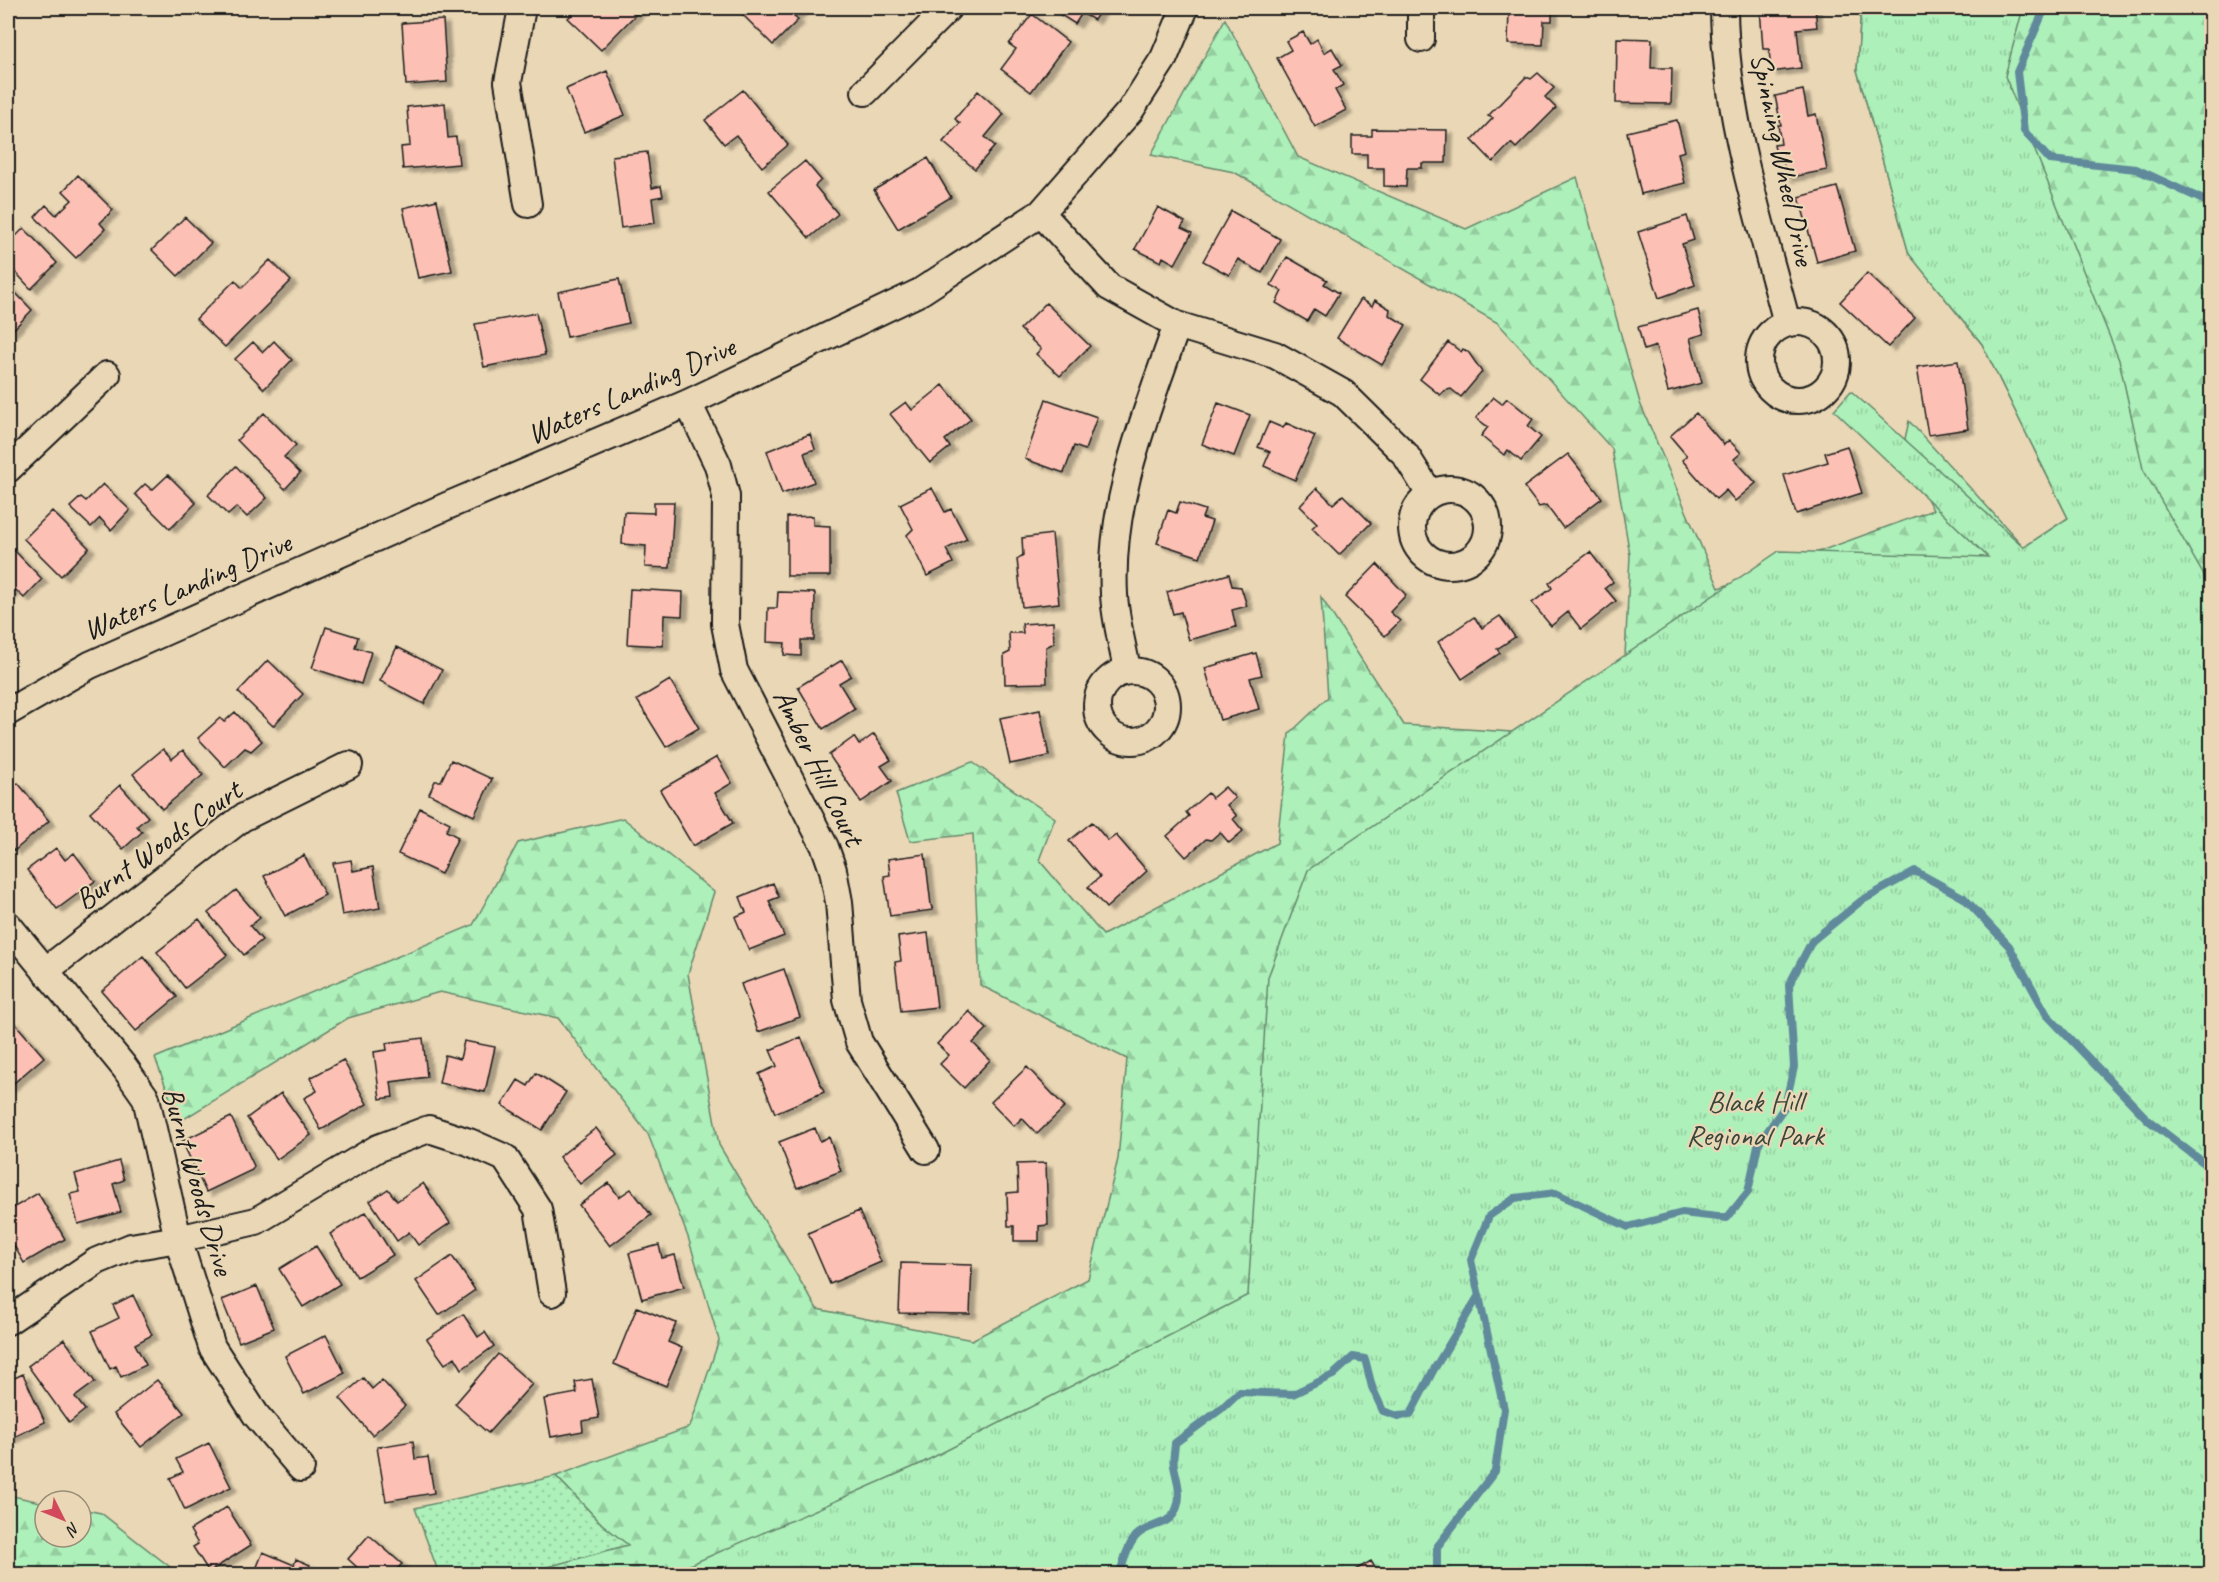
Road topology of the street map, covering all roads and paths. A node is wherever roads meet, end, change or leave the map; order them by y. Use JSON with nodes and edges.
{"nodes":[{"id":1,"x":522,"y":8,"type":"edge"},
{"id":2,"x":948,"y":8,"type":"edge"},
{"id":3,"x":1185,"y":8,"type":"edge"},
{"id":4,"x":1421,"y":8,"type":"edge"},
{"id":5,"x":1724,"y":8,"type":"edge"},
{"id":6,"x":1421,"y":39,"type":"dead end"},
{"id":7,"x":865,"y":92,"type":"dead end"},
{"id":8,"x":528,"y":204,"type":"dead end"},
{"id":9,"x":1041,"y":213,"type":"junction"},
{"id":10,"x":1787,"y":323,"type":"dead end"},
{"id":11,"x":1177,"y":325,"type":"junction"},
{"id":12,"x":107,"y":375,"type":"dead end"},
{"id":13,"x":688,"y":403,"type":"junction"},
{"id":14,"x":8,"y":468,"type":"edge"},
{"id":15,"x":1430,"y":494,"type":"dead end"},
{"id":16,"x":1127,"y":670,"type":"dead end"},
{"id":17,"x":8,"y":712,"type":"edge"},
{"id":18,"x":349,"y":765,"type":"dead end"},
{"id":19,"x":8,"y":925,"type":"edge"},
{"id":20,"x":45,"y":971,"type":"junction"},
{"id":21,"x":926,"y":1150,"type":"dead end"},
{"id":22,"x":178,"y":1239,"type":"junction"},
{"id":23,"x":552,"y":1293,"type":"dead end"},
{"id":24,"x":8,"y":1321,"type":"edge"},
{"id":25,"x":301,"y":1468,"type":"dead end"}],
"edges":[{"from":1,"to":8,"type":"street"},
{"from":2,"to":7,"type":"street"},
{"from":3,"to":9,"type":"street","name":"Waters Landing Drive"},
{"from":4,"to":6,"type":"street"},
{"from":5,"to":10,"type":"street","name":"Spinning Wheel Drive"},
{"from":9,"to":11,"type":"street"},
{"from":9,"to":13,"type":"street","name":"Waters Landing Drive"},
{"from":11,"to":15,"type":"street"},
{"from":11,"to":16,"type":"street"},
{"from":12,"to":14,"type":"street"},
{"from":13,"to":17,"type":"street","name":"Waters Landing Drive"},
{"from":13,"to":21,"type":"street","name":"Amber Hill Court"},
{"from":18,"to":20,"type":"street","name":"Burnt Woods Court"},
{"from":19,"to":20,"type":"street","name":"Burnt Woods Drive"},
{"from":20,"to":22,"type":"street","name":"Burnt Woods Drive"},
{"from":22,"to":23,"type":"street"},
{"from":22,"to":24,"type":"street"},
{"from":22,"to":25,"type":"street","name":"Burnt Woods Drive"}]}
